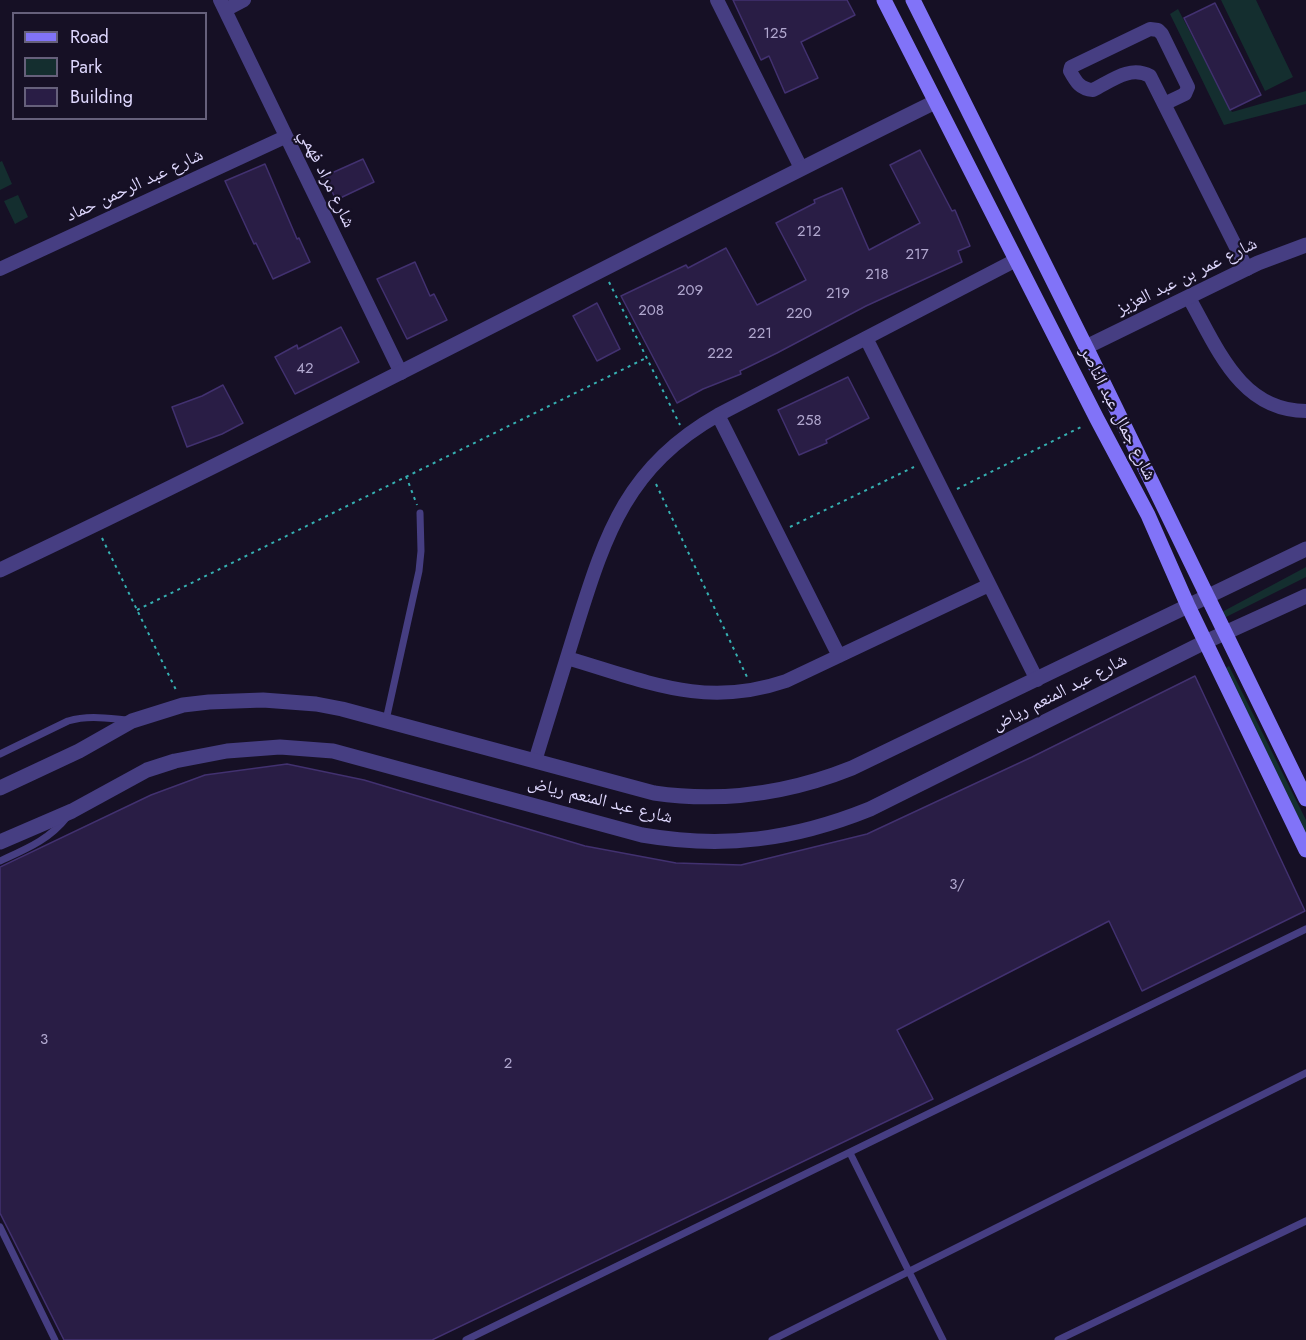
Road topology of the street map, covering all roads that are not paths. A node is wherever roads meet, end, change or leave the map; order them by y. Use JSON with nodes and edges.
{"nodes":[{"id":1,"x":244,"y":0,"type":"edge"},
{"id":2,"x":717,"y":0,"type":"edge"},
{"id":3,"x":884,"y":0,"type":"edge"},
{"id":4,"x":913,"y":0,"type":"edge"},
{"id":5,"x":222,"y":5,"type":"edge"},
{"id":6,"x":935,"y":102,"type":"junction"},
{"id":7,"x":1164,"y":104,"type":"junction"},
{"id":8,"x":285,"y":136,"type":"junction"},
{"id":9,"x":801,"y":168,"type":"junction"},
{"id":10,"x":1306,"y":245,"type":"edge"},
{"id":11,"x":1016,"y":260,"type":"junction"},
{"id":12,"x":1247,"y":268,"type":"junction"},
{"id":13,"x":0,"y":269,"type":"edge"},
{"id":14,"x":1189,"y":298,"type":"junction"},
{"id":15,"x":866,"y":338,"type":"junction"},
{"id":16,"x":1086,"y":348,"type":"junction"},
{"id":17,"x":401,"y":373,"type":"junction"},
{"id":18,"x":1306,"y":411,"type":"edge"},
{"id":19,"x":718,"y":415,"type":"junction"},
{"id":20,"x":420,"y":513,"type":"road end"},
{"id":21,"x":1306,"y":549,"type":"edge"},
{"id":22,"x":0,"y":570,"type":"edge"},
{"id":23,"x":989,"y":585,"type":"junction"},
{"id":24,"x":1306,"y":596,"type":"edge"},
{"id":25,"x":1208,"y":597,"type":"junction"},
{"id":26,"x":1188,"y":606,"type":"junction"},
{"id":27,"x":1226,"y":634,"type":"junction"},
{"id":28,"x":1205,"y":642,"type":"junction"},
{"id":29,"x":839,"y":656,"type":"junction"},
{"id":30,"x":567,"y":658,"type":"junction"},
{"id":31,"x":1037,"y":680,"type":"junction"},
{"id":32,"x":386,"y":720,"type":"junction"},
{"id":33,"x":132,"y":721,"type":"junction"},
{"id":34,"x":0,"y":754,"type":"edge"},
{"id":35,"x":536,"y":761,"type":"junction"},
{"id":36,"x":0,"y":789,"type":"edge"},
{"id":37,"x":1306,"y":799,"type":"edge"},
{"id":38,"x":72,"y":811,"type":"junction"},
{"id":39,"x":0,"y":842,"type":"edge"},
{"id":40,"x":1306,"y":850,"type":"edge"},
{"id":41,"x":0,"y":861,"type":"edge"},
{"id":42,"x":1306,"y":929,"type":"edge"},
{"id":43,"x":1306,"y":1073,"type":"edge"},
{"id":44,"x":850,"y":1153,"type":"junction"},
{"id":45,"x":1306,"y":1221,"type":"edge"},
{"id":46,"x":0,"y":1227,"type":"edge"},
{"id":47,"x":909,"y":1270,"type":"junction"},
{"id":48,"x":55,"y":1340,"type":"edge"},
{"id":49,"x":466,"y":1340,"type":"edge"},
{"id":50,"x":772,"y":1340,"type":"edge"},
{"id":51,"x":943,"y":1340,"type":"edge"},
{"id":52,"x":1058,"y":1340,"type":"edge"}],
"edges":[{"from":1,"to":5,"type":"street"},
{"from":2,"to":9,"type":"street"},
{"from":3,"to":6,"type":"main road","name":"شارع جمال عبد الناصر"},
{"from":4,"to":16,"type":"main road","name":"شارع جمال عبد الناصر"},
{"from":5,"to":8,"type":"street","name":"شارع مراد فهمي"},
{"from":6,"to":9,"type":"street"},
{"from":6,"to":11,"type":"main road","name":"شارع جمال عبد الناصر"},
{"from":7,"to":7,"type":"street"},
{"from":7,"to":12,"type":"street"},
{"from":8,"to":13,"type":"street","name":"شارع عبد الرحمن حماد"},
{"from":8,"to":17,"type":"street","name":"شارع مراد فهمي"},
{"from":9,"to":17,"type":"street"},
{"from":10,"to":12,"type":"street","name":"شارع عمر بن عبد العزيز"},
{"from":11,"to":15,"type":"street"},
{"from":11,"to":26,"type":"main road","name":"شارع جمال عبد الناصر"},
{"from":12,"to":14,"type":"street","name":"شارع عمر بن عبد العزيز"},
{"from":14,"to":16,"type":"street","name":"شارع عمر بن عبد العزيز"},
{"from":14,"to":18,"type":"street"},
{"from":15,"to":19,"type":"street"},
{"from":15,"to":23,"type":"street"},
{"from":16,"to":25,"type":"main road","name":"شارع جمال عبد الناصر"},
{"from":17,"to":22,"type":"street"},
{"from":19,"to":29,"type":"street"},
{"from":19,"to":30,"type":"street"},
{"from":20,"to":32,"type":"lane"},
{"from":21,"to":25,"type":"street","name":"شارع عبد المنعم رياض"},
{"from":23,"to":29,"type":"street"},
{"from":23,"to":31,"type":"street"},
{"from":24,"to":27,"type":"street","name":"شارع عبد المنعم رياض"},
{"from":25,"to":26,"type":"street","name":"شارع عبد المنعم رياض"},
{"from":25,"to":27,"type":"main road","name":"شارع جمال عبد الناصر"},
{"from":26,"to":28,"type":"main road","name":"شارع جمال عبد الناصر"},
{"from":26,"to":31,"type":"street","name":"شارع عبد المنعم رياض"},
{"from":27,"to":28,"type":"street","name":"شارع عبد المنعم رياض"},
{"from":27,"to":37,"type":"main road","name":"شارع جمال عبد الناصر"},
{"from":28,"to":38,"type":"street","name":"شارع عبد المنعم رياض"},
{"from":28,"to":40,"type":"main road","name":"شارع جمال عبد الناصر"},
{"from":29,"to":30,"type":"street"},
{"from":30,"to":35,"type":"street"},
{"from":31,"to":35,"type":"street","name":"شارع عبد المنعم رياض"},
{"from":32,"to":33,"type":"street","name":"شارع عبد المنعم رياض"},
{"from":32,"to":35,"type":"street","name":"شارع عبد المنعم رياض"},
{"from":33,"to":34,"type":"lane"},
{"from":33,"to":36,"type":"street","name":"شارع عبد المنعم رياض"},
{"from":38,"to":39,"type":"street","name":"شارع عبد المنعم رياض"},
{"from":38,"to":41,"type":"lane"},
{"from":42,"to":44,"type":"lane"},
{"from":43,"to":47,"type":"lane"},
{"from":44,"to":47,"type":"lane"},
{"from":44,"to":49,"type":"lane"},
{"from":45,"to":52,"type":"lane"},
{"from":46,"to":48,"type":"lane"},
{"from":47,"to":50,"type":"lane"},
{"from":47,"to":51,"type":"lane"}]}
